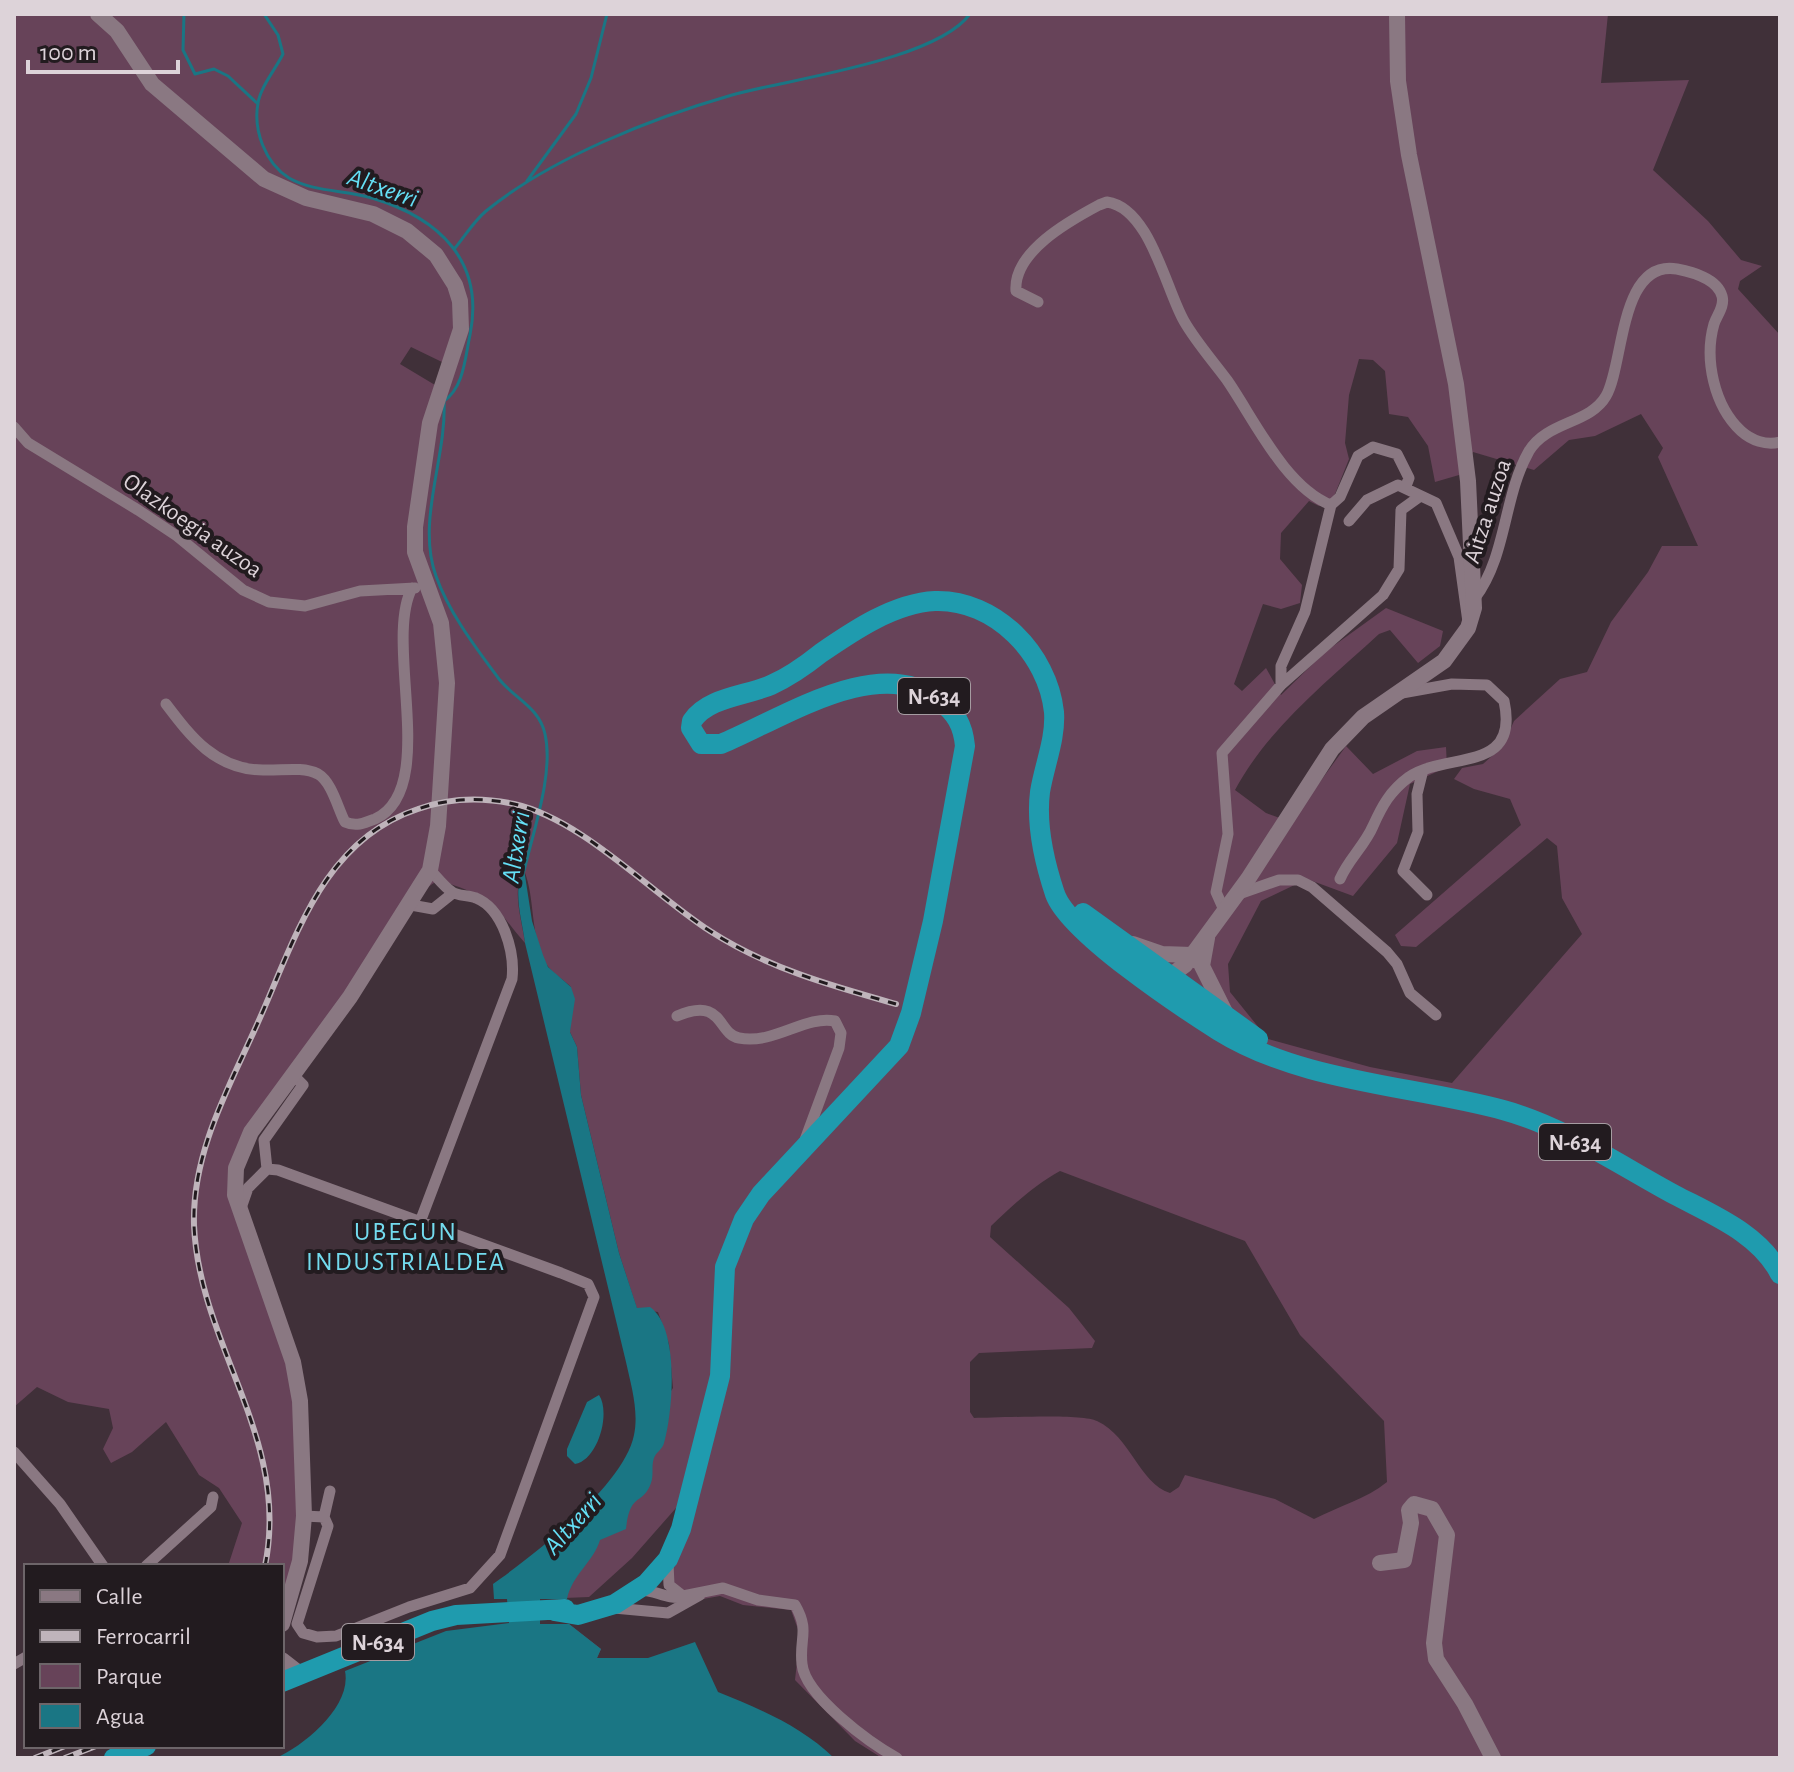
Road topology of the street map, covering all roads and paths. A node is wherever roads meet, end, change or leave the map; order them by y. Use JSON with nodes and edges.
{"nodes":[{"id":1,"x":98,"y":14,"type":"edge"},
{"id":2,"x":1397,"y":14,"type":"edge"},
{"id":3,"x":1038,"y":302,"type":"dead end"},
{"id":4,"x":14,"y":427,"type":"edge"},
{"id":5,"x":1780,"y":442,"type":"edge"},
{"id":6,"x":1406,"y":486,"type":"junction"},
{"id":7,"x":1419,"y":497,"type":"junction"},
{"id":8,"x":1331,"y":505,"type":"junction"},
{"id":9,"x":1349,"y":521,"type":"dead end"},
{"id":10,"x":420,"y":587,"type":"junction"},
{"id":11,"x":1475,"y":598,"type":"junction"},
{"id":12,"x":1469,"y":627,"type":"junction"},
{"id":13,"x":1281,"y":685,"type":"junction"},
{"id":14,"x":1402,"y":693,"type":"junction"},
{"id":15,"x":166,"y":704,"type":"dead end"},
{"id":16,"x":1423,"y":770,"type":"junction"},
{"id":17,"x":430,"y":870,"type":"junction"},
{"id":18,"x":1340,"y":879,"type":"dead end"},
{"id":19,"x":453,"y":893,"type":"junction"},
{"id":20,"x":1235,"y":895,"type":"junction"},
{"id":21,"x":1427,"y":895,"type":"dead end"},
{"id":22,"x":411,"y":905,"type":"junction"},
{"id":23,"x":1224,"y":910,"type":"junction"},
{"id":24,"x":1115,"y":945,"type":"junction"},
{"id":25,"x":1192,"y":958,"type":"junction"},
{"id":26,"x":1170,"y":976,"type":"junction"},
{"id":27,"x":1436,"y":1015,"type":"dead end"},
{"id":28,"x":677,"y":1016,"type":"dead end"},
{"id":29,"x":1230,"y":1029,"type":"junction"},
{"id":30,"x":294,"y":1076,"type":"junction"},
{"id":31,"x":802,"y":1148,"type":"junction"},
{"id":32,"x":267,"y":1169,"type":"junction"},
{"id":33,"x":240,"y":1212,"type":"junction"},
{"id":34,"x":420,"y":1222,"type":"junction"},
{"id":35,"x":1780,"y":1274,"type":"edge"},
{"id":36,"x":14,"y":1452,"type":"edge"},
{"id":37,"x":330,"y":1491,"type":"dead end"},
{"id":38,"x":213,"y":1497,"type":"dead end"},
{"id":39,"x":304,"y":1516,"type":"junction"},
{"id":40,"x":324,"y":1517,"type":"junction"},
{"id":41,"x":668,"y":1551,"type":"junction"},
{"id":42,"x":1380,"y":1563,"type":"dead end"},
{"id":43,"x":102,"y":1564,"type":"edge"},
{"id":44,"x":148,"y":1564,"type":"edge"},
{"id":45,"x":639,"y":1590,"type":"junction"},
{"id":46,"x":683,"y":1602,"type":"junction"},
{"id":47,"x":606,"y":1603,"type":"junction"},
{"id":48,"x":284,"y":1617,"type":"edge"},
{"id":49,"x":291,"y":1678,"type":"edge"},
{"id":50,"x":141,"y":1748,"type":"edge"},
{"id":51,"x":114,"y":1758,"type":"edge"},
{"id":52,"x":897,"y":1758,"type":"edge"},
{"id":53,"x":1493,"y":1758,"type":"edge"}],
"edges":[{"from":1,"to":10,"type":"street"},
{"from":2,"to":11,"type":"street"},
{"from":3,"to":8,"type":"street"},
{"from":4,"to":10,"type":"street","name":"Olazkoegia auzoa"},
{"from":5,"to":11,"type":"street","name":"Aitza auzoa"},
{"from":6,"to":7,"type":"street"},
{"from":6,"to":8,"type":"street"},
{"from":6,"to":9,"type":"street"},
{"from":7,"to":12,"type":"street"},
{"from":7,"to":13,"type":"street"},
{"from":8,"to":13,"type":"street"},
{"from":10,"to":15,"type":"street"},
{"from":10,"to":17,"type":"street"},
{"from":11,"to":12,"type":"street"},
{"from":12,"to":14,"type":"street"},
{"from":13,"to":23,"type":"street"},
{"from":14,"to":16,"type":"street"},
{"from":14,"to":20,"type":"street"},
{"from":16,"to":18,"type":"street"},
{"from":16,"to":21,"type":"street"},
{"from":17,"to":19,"type":"street"},
{"from":17,"to":22,"type":"street"},
{"from":19,"to":22,"type":"street"},
{"from":19,"to":34,"type":"street"},
{"from":20,"to":23,"type":"street"},
{"from":20,"to":27,"type":"street"},
{"from":22,"to":30,"type":"street"},
{"from":23,"to":25,"type":"street"},
{"from":24,"to":25,"type":"street"},
{"from":24,"to":26,"type":"highway"},
{"from":24,"to":29,"type":"highway","number":"N-634"},
{"from":24,"to":31,"type":"highway","number":"N-634"},
{"from":25,"to":26,"type":"street"},
{"from":25,"to":29,"type":"street"},
{"from":26,"to":29,"type":"highway"},
{"from":28,"to":31,"type":"street"},
{"from":29,"to":35,"type":"highway","number":"N-634"},
{"from":30,"to":32,"type":"street"},
{"from":30,"to":33,"type":"street"},
{"from":31,"to":41,"type":"highway","number":"N-634"},
{"from":32,"to":33,"type":"street"},
{"from":32,"to":34,"type":"street"},
{"from":33,"to":39,"type":"street"},
{"from":34,"to":40,"type":"street"},
{"from":36,"to":43,"type":"street"},
{"from":37,"to":40,"type":"street"},
{"from":38,"to":44,"type":"street"},
{"from":39,"to":40,"type":"street"},
{"from":39,"to":48,"type":"street"},
{"from":41,"to":45,"type":"highway","number":"N-634"},
{"from":41,"to":46,"type":"street"},
{"from":41,"to":47,"type":"highway","number":"N-634"},
{"from":42,"to":53,"type":"street"},
{"from":45,"to":46,"type":"street"},
{"from":45,"to":47,"type":"highway","number":"N-634"},
{"from":46,"to":47,"type":"street"},
{"from":46,"to":52,"type":"street"},
{"from":47,"to":49,"type":"highway","number":"N-634"},
{"from":50,"to":51,"type":"highway"}]}
